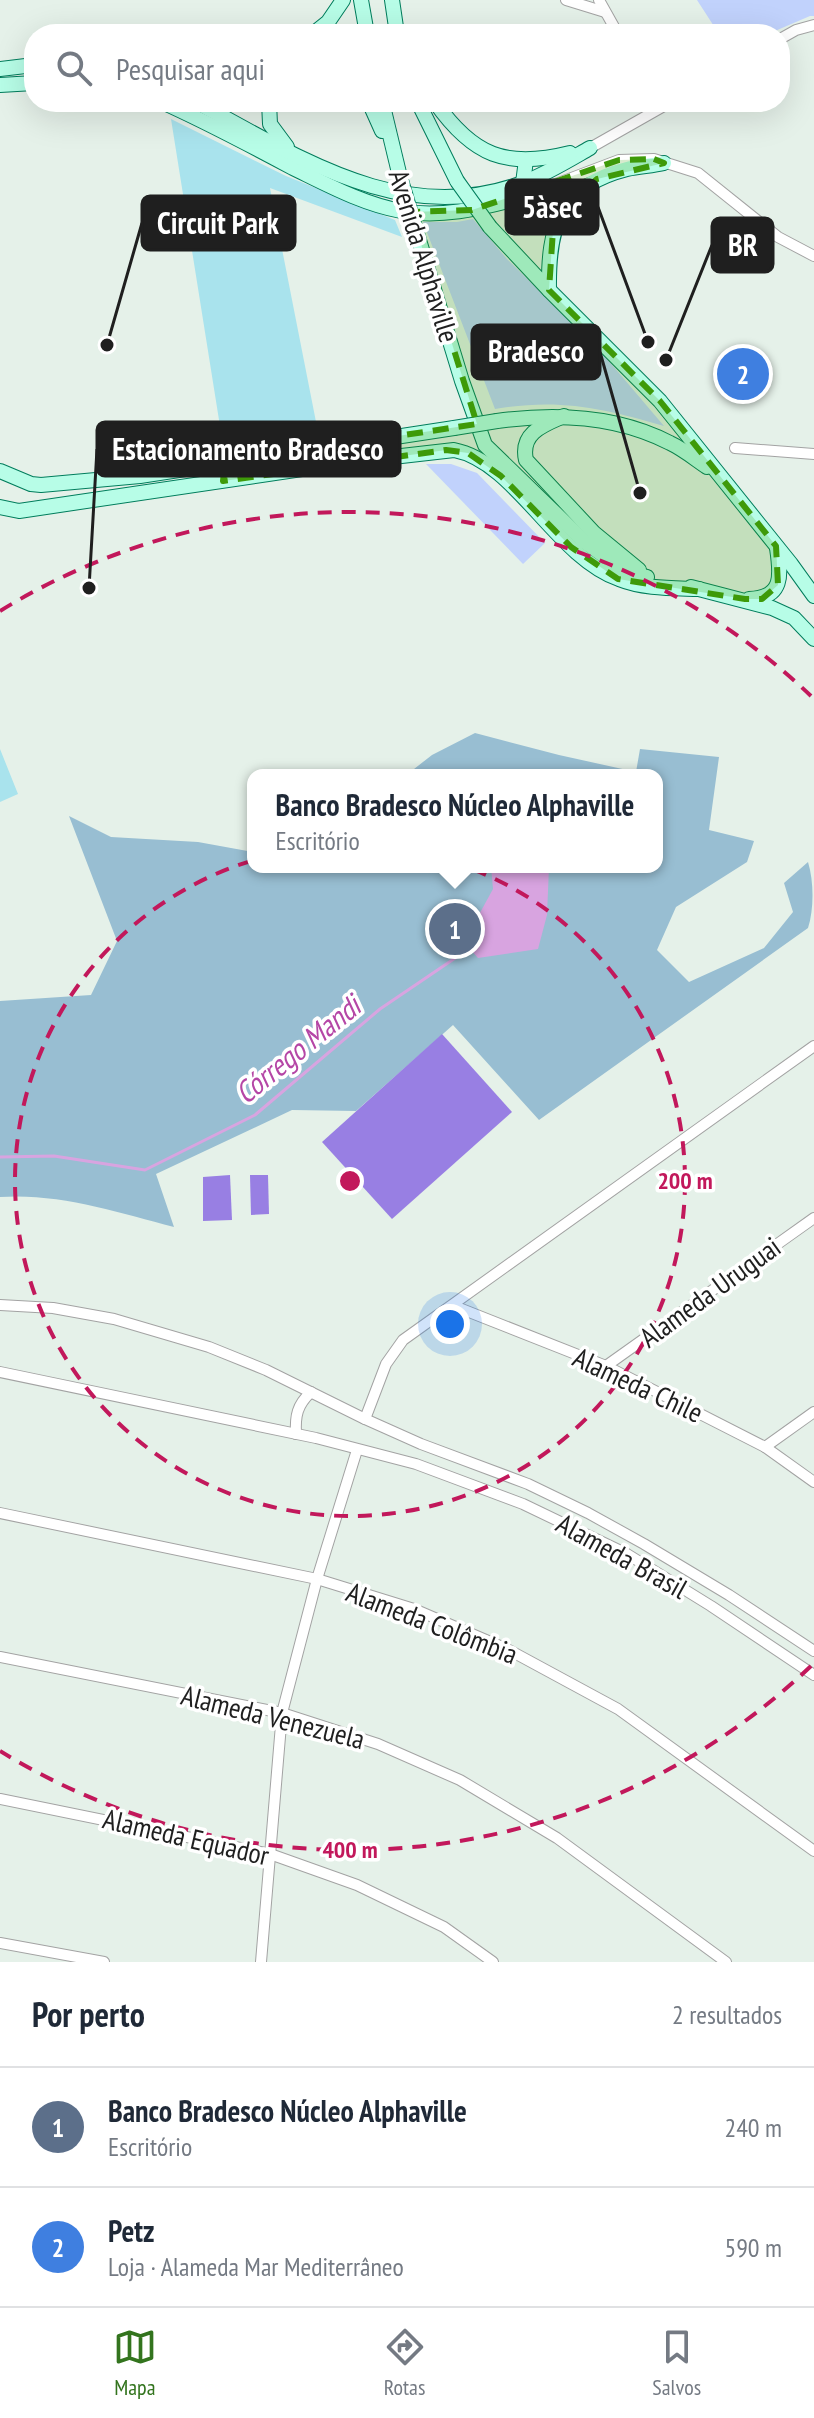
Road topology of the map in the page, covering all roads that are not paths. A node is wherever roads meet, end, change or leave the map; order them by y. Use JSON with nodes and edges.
{"nodes":[{"id":1,"x":343,"y":0,"type":"edge"},
{"id":2,"x":361,"y":0,"type":"edge"},
{"id":3,"x":392,"y":0,"type":"edge"},
{"id":4,"x":566,"y":0,"type":"edge"},
{"id":5,"x":599,"y":0,"type":"edge"},
{"id":6,"x":605,"y":12,"type":"junction"},
{"id":7,"x":326,"y":24,"type":"edge"},
{"id":8,"x":365,"y":24,"type":"edge"},
{"id":9,"x":396,"y":24,"type":"edge"},
{"id":10,"x":612,"y":24,"type":"edge"},
{"id":11,"x":814,"y":25,"type":"edge"},
{"id":12,"x":790,"y":33,"type":"edge"},
{"id":13,"x":7,"y":68,"type":"edge"},
{"id":14,"x":16,"y":83,"type":"junction"},
{"id":15,"x":24,"y":83,"type":"edge"},
{"id":16,"x":0,"y":85,"type":"edge"},
{"id":17,"x":184,"y":112,"type":"edge"},
{"id":18,"x":215,"y":112,"type":"edge"},
{"id":19,"x":269,"y":112,"type":"edge"},
{"id":20,"x":374,"y":112,"type":"edge"},
{"id":21,"x":384,"y":112,"type":"edge"},
{"id":22,"x":423,"y":112,"type":"edge"},
{"id":23,"x":443,"y":112,"type":"edge"},
{"id":24,"x":650,"y":112,"type":"edge"},
{"id":25,"x":590,"y":148,"type":"junction"},
{"id":26,"x":292,"y":153,"type":"junction"},
{"id":27,"x":393,"y":154,"type":"junction"},
{"id":28,"x":526,"y":160,"type":"junction"},
{"id":29,"x":664,"y":163,"type":"junction"},
{"id":30,"x":523,"y":183,"type":"junction"},
{"id":31,"x":516,"y":199,"type":"junction"},
{"id":32,"x":814,"y":256,"type":"edge"},
{"id":33,"x":549,"y":290,"type":"junction"},
{"id":34,"x":564,"y":416,"type":"junction"},
{"id":35,"x":359,"y":443,"type":"junction"},
{"id":36,"x":735,"y":448,"type":"dead end"},
{"id":37,"x":814,"y":454,"type":"edge"},
{"id":38,"x":225,"y":462,"type":"junction"},
{"id":39,"x":349,"y":462,"type":"junction"},
{"id":40,"x":197,"y":466,"type":"junction"},
{"id":41,"x":0,"y":471,"type":"edge"},
{"id":42,"x":717,"y":474,"type":"junction"},
{"id":43,"x":223,"y":481,"type":"junction"},
{"id":44,"x":196,"y":486,"type":"junction"},
{"id":45,"x":0,"y":507,"type":"edge"},
{"id":46,"x":19,"y":511,"type":"junction"},
{"id":47,"x":0,"y":517,"type":"edge"},
{"id":48,"x":776,"y":546,"type":"junction"},
{"id":49,"x":649,"y":578,"type":"junction"},
{"id":50,"x":699,"y":589,"type":"junction"},
{"id":51,"x":814,"y":596,"type":"edge"},
{"id":52,"x":745,"y":599,"type":"junction"},
{"id":53,"x":814,"y":639,"type":"edge"},
{"id":54,"x":814,"y":1046,"type":"edge"},
{"id":55,"x":814,"y":1218,"type":"edge"},
{"id":56,"x":0,"y":1305,"type":"edge"},
{"id":57,"x":454,"y":1306,"type":"junction"},
{"id":58,"x":606,"y":1366,"type":"junction"},
{"id":59,"x":0,"y":1372,"type":"edge"},
{"id":60,"x":311,"y":1392,"type":"junction"},
{"id":61,"x":814,"y":1412,"type":"edge"},
{"id":62,"x":365,"y":1419,"type":"junction"},
{"id":63,"x":296,"y":1434,"type":"junction"},
{"id":64,"x":421,"y":1444,"type":"junction"},
{"id":65,"x":765,"y":1447,"type":"junction"},
{"id":66,"x":357,"y":1450,"type":"junction"},
{"id":67,"x":416,"y":1464,"type":"junction"},
{"id":68,"x":814,"y":1482,"type":"edge"},
{"id":69,"x":0,"y":1513,"type":"edge"},
{"id":70,"x":317,"y":1579,"type":"junction"},
{"id":71,"x":814,"y":1651,"type":"edge"},
{"id":72,"x":0,"y":1657,"type":"edge"},
{"id":73,"x":814,"y":1675,"type":"edge"},
{"id":74,"x":282,"y":1713,"type":"junction"},
{"id":75,"x":0,"y":1799,"type":"edge"},
{"id":76,"x":814,"y":1851,"type":"edge"},
{"id":77,"x":270,"y":1854,"type":"junction"},
{"id":78,"x":0,"y":1943,"type":"edge"},
{"id":79,"x":104,"y":1962,"type":"edge"},
{"id":80,"x":261,"y":1962,"type":"edge"},
{"id":81,"x":493,"y":1962,"type":"edge"},
{"id":82,"x":726,"y":1962,"type":"edge"}],
"edges":[{"from":1,"to":7,"type":"main road"},
{"from":2,"to":8,"type":"main road"},
{"from":3,"to":9,"type":"main road"},
{"from":4,"to":6,"type":"street"},
{"from":5,"to":6,"type":"street"},
{"from":6,"to":10,"type":"street"},
{"from":11,"to":12,"type":"street"},
{"from":13,"to":14,"type":"main road"},
{"from":14,"to":15,"type":"main road"},
{"from":14,"to":16,"type":"main road"},
{"from":17,"to":31,"type":"main road"},
{"from":18,"to":26,"type":"main road"},
{"from":19,"to":26,"type":"main road"},
{"from":20,"to":27,"type":"main road"},
{"from":21,"to":27,"type":"main road","name":"Avenida Alphaville"},
{"from":22,"to":33,"type":"main road","name":"Avenida Alphaville","bridge":true},
{"from":23,"to":28,"type":"main road"},
{"from":24,"to":25,"type":"street"},
{"from":25,"to":28,"type":"main road"},
{"from":25,"to":30,"type":"main road"},
{"from":26,"to":30,"type":"main road"},
{"from":27,"to":49,"type":"main road","name":"Avenida Alphaville","bridge":true},
{"from":28,"to":30,"type":"main road"},
{"from":29,"to":31,"type":"street"},
{"from":29,"to":32,"type":"street"},
{"from":29,"to":33,"type":"main road"},
{"from":30,"to":31,"type":"main road"},
{"from":33,"to":42,"type":"main road","name":"Avenida Alphaville"},
{"from":34,"to":35,"type":"main road","bridge":true},
{"from":34,"to":42,"type":"main road"},
{"from":34,"to":49,"type":"main road"},
{"from":35,"to":38,"type":"main road"},
{"from":35,"to":39,"type":"main road"},
{"from":36,"to":37,"type":"street"},
{"from":38,"to":40,"type":"main road"},
{"from":38,"to":43,"type":"main road"},
{"from":39,"to":43,"type":"main road"},
{"from":39,"to":50,"type":"main road"},
{"from":40,"to":41,"type":"main road"},
{"from":40,"to":44,"type":"main road"},
{"from":42,"to":48,"type":"main road","name":"Avenida Alphaville"},
{"from":43,"to":44,"type":"main road"},
{"from":44,"to":46,"type":"main road"},
{"from":45,"to":46,"type":"main road"},
{"from":46,"to":47,"type":"main road"},
{"from":48,"to":51,"type":"main road","name":"Avenida Alphaville"},
{"from":48,"to":52,"type":"main road"},
{"from":49,"to":50,"type":"main road","name":"Avenida Alphaville"},
{"from":50,"to":52,"type":"main road","name":"Avenida Alphaville"},
{"from":52,"to":53,"type":"main road","name":"Avenida Alphaville"},
{"from":54,"to":57,"type":"street"},
{"from":55,"to":58,"type":"street","name":"Alameda Uruguai"},
{"from":56,"to":60,"type":"street","name":"Alameda Brasil"},
{"from":57,"to":58,"type":"street","name":"Alameda Chile"},
{"from":57,"to":62,"type":"street"},
{"from":58,"to":65,"type":"street","name":"Alameda Chile"},
{"from":59,"to":63,"type":"street","name":"Alameda Brasil"},
{"from":60,"to":62,"type":"street","name":"Alameda Brasil"},
{"from":60,"to":63,"type":"street"},
{"from":61,"to":65,"type":"street"},
{"from":62,"to":64,"type":"street","name":"Alameda Brasil"},
{"from":63,"to":66,"type":"street","name":"Alameda Brasil"},
{"from":64,"to":67,"type":"street"},
{"from":64,"to":71,"type":"street","name":"Alameda Brasil"},
{"from":65,"to":68,"type":"street","name":"Alameda Chile"},
{"from":66,"to":67,"type":"street","name":"Alameda Brasil"},
{"from":66,"to":70,"type":"street"},
{"from":67,"to":73,"type":"street","name":"Alameda Brasil"},
{"from":69,"to":70,"type":"street","name":"Alameda Colômbia"},
{"from":70,"to":74,"type":"street"},
{"from":70,"to":76,"type":"street","name":"Alameda Colômbia"},
{"from":72,"to":74,"type":"street","name":"Alameda Venezuela"},
{"from":74,"to":77,"type":"street"},
{"from":74,"to":82,"type":"street","name":"Alameda Venezuela"},
{"from":75,"to":77,"type":"street","name":"Alameda Equador"},
{"from":77,"to":80,"type":"street"},
{"from":77,"to":81,"type":"street","name":"Alameda Equador"},
{"from":78,"to":79,"type":"street"}]}
